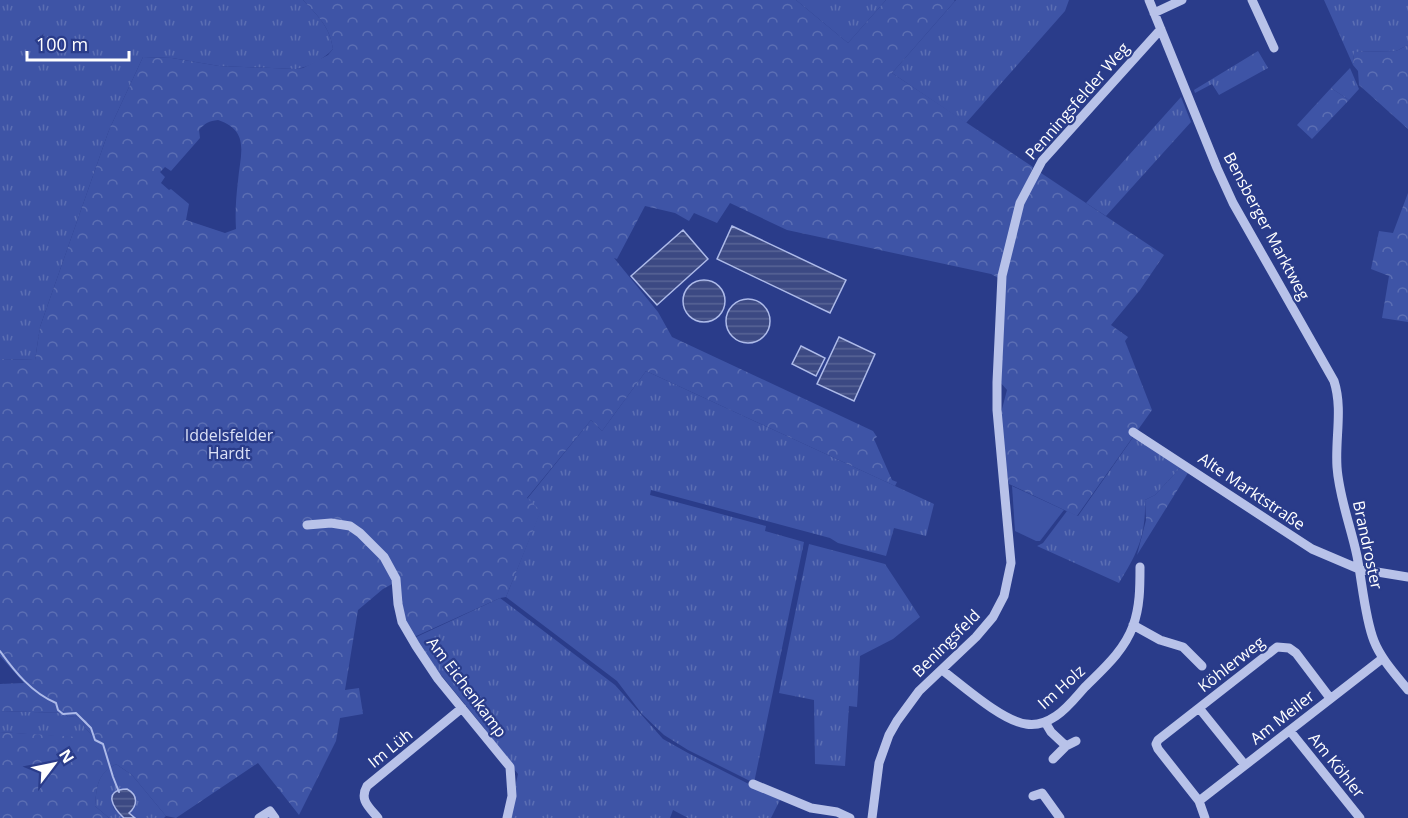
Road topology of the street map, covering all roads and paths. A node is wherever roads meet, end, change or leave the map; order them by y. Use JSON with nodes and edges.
{"nodes":[{"id":1,"x":1149,"y":0,"type":"edge"},
{"id":2,"x":1182,"y":0,"type":"edge"},
{"id":3,"x":1252,"y":0,"type":"edge"},
{"id":4,"x":1154,"y":13,"type":"junction"},
{"id":5,"x":1161,"y":29,"type":"junction"},
{"id":6,"x":1274,"y":48,"type":"dead end"},
{"id":7,"x":1339,"y":395,"type":"joint"},
{"id":8,"x":997,"y":410,"type":"joint"},
{"id":9,"x":1133,"y":432,"type":"dead end"},
{"id":10,"x":307,"y":525,"type":"dead end"},
{"id":11,"x":1140,"y":567,"type":"dead end"},
{"id":12,"x":1359,"y":569,"type":"junction"},
{"id":13,"x":1408,"y":577,"type":"edge"},
{"id":14,"x":1133,"y":625,"type":"junction"},
{"id":15,"x":1383,"y":658,"type":"junction"},
{"id":16,"x":1202,"y":666,"type":"dead end"},
{"id":17,"x":942,"y":670,"type":"junction"},
{"id":18,"x":1408,"y":690,"type":"edge"},
{"id":19,"x":1330,"y":698,"type":"junction"},
{"id":20,"x":462,"y":708,"type":"junction"},
{"id":21,"x":1199,"y":708,"type":"junction"},
{"id":22,"x":1045,"y":722,"type":"junction"},
{"id":23,"x":1290,"y":731,"type":"junction"},
{"id":24,"x":1076,"y":741,"type":"dead end"},
{"id":25,"x":1066,"y":746,"type":"junction"},
{"id":26,"x":1053,"y":759,"type":"dead end"},
{"id":27,"x":1245,"y":765,"type":"junction"},
{"id":28,"x":753,"y":784,"type":"dead end"},
{"id":29,"x":1033,"y":796,"type":"dead end"},
{"id":30,"x":1199,"y":801,"type":"junction"},
{"id":31,"x":259,"y":818,"type":"edge"},
{"id":32,"x":275,"y":818,"type":"edge"},
{"id":33,"x":378,"y":818,"type":"edge"},
{"id":34,"x":507,"y":818,"type":"edge"},
{"id":35,"x":850,"y":818,"type":"edge"},
{"id":36,"x":872,"y":818,"type":"edge"},
{"id":37,"x":1060,"y":818,"type":"edge"},
{"id":38,"x":1206,"y":818,"type":"edge"},
{"id":39,"x":1360,"y":818,"type":"edge"}],
"edges":[{"from":1,"to":4,"type":"street","name":"Bensberger Marktweg"},
{"from":2,"to":4,"type":"street"},
{"from":3,"to":6,"type":"street"},
{"from":4,"to":5,"type":"street","name":"Bensberger Marktweg"},
{"from":5,"to":7,"type":"street","name":"Bensberger Marktweg"},
{"from":5,"to":8,"type":"street","name":"Penningsfelder Weg"},
{"from":7,"to":12,"type":"street","name":"Brandroster"},
{"from":8,"to":17,"type":"street","name":"Beningsfeld"},
{"from":9,"to":12,"type":"street","name":"Alte Marktstraße"},
{"from":10,"to":20,"type":"street","name":"Am Eichenkamp"},
{"from":11,"to":14,"type":"street","name":"Im Holz"},
{"from":12,"to":13,"type":"street","name":"Alte Marktstraße"},
{"from":12,"to":15,"type":"street","name":"Brandroster"},
{"from":14,"to":16,"type":"street"},
{"from":14,"to":22,"type":"street","name":"Im Holz"},
{"from":15,"to":18,"type":"street","name":"Brandroster"},
{"from":15,"to":19,"type":"street","name":"Am Meiler"},
{"from":17,"to":22,"type":"street","name":"Im Holz"},
{"from":17,"to":36,"type":"street","name":"Beningsfeld"},
{"from":19,"to":21,"type":"street","name":"Köhlerweg"},
{"from":19,"to":23,"type":"street","name":"Am Meiler"},
{"from":20,"to":33,"type":"street","name":"Im Lüh"},
{"from":20,"to":34,"type":"street","name":"Am Eichenkamp"},
{"from":21,"to":27,"type":"street","name":"Köhlerweg"},
{"from":21,"to":30,"type":"street","name":"Köhlerweg"},
{"from":22,"to":25,"type":"street"},
{"from":23,"to":27,"type":"street","name":"Am Meiler"},
{"from":23,"to":39,"type":"street","name":"Am Köhler"},
{"from":24,"to":25,"type":"street"},
{"from":25,"to":26,"type":"street"},
{"from":27,"to":30,"type":"street","name":"Am Meiler"},
{"from":28,"to":35,"type":"street"},
{"from":29,"to":37,"type":"street"},
{"from":30,"to":38,"type":"street"},
{"from":31,"to":32,"type":"street"}]}
